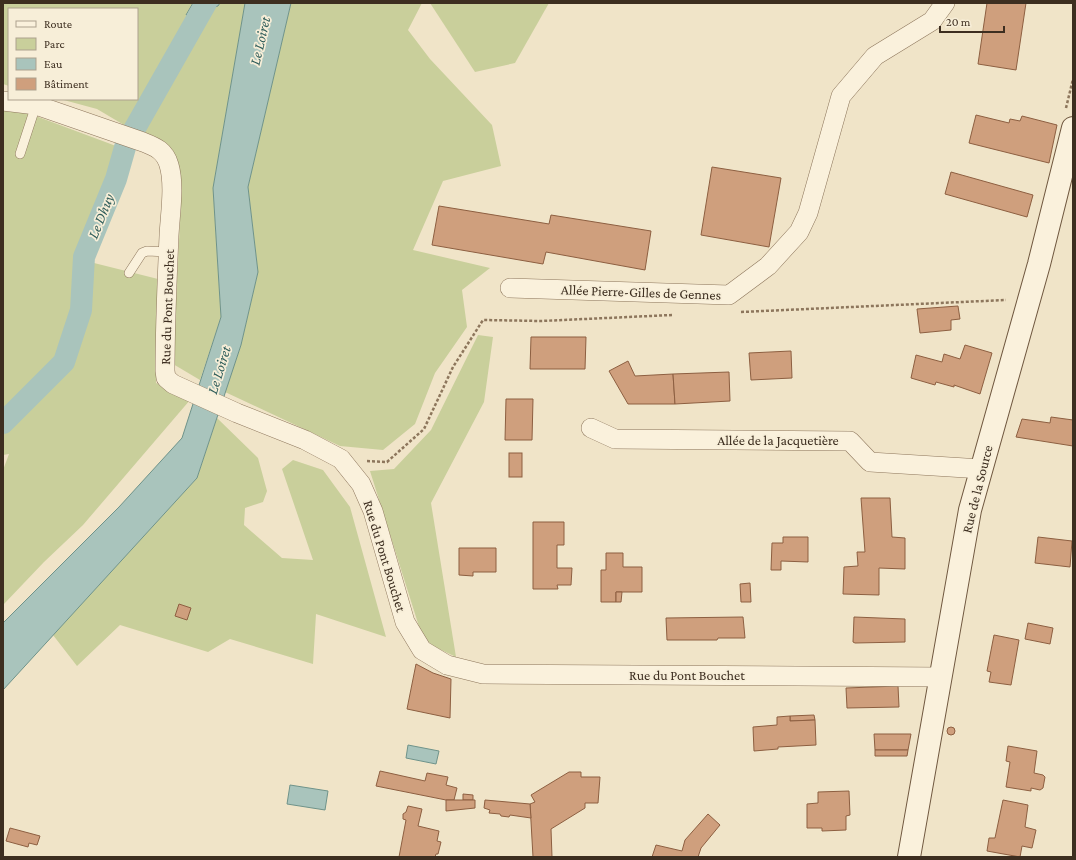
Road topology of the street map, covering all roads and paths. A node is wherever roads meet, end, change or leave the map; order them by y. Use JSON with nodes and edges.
{"nodes":[{"id":1,"x":945,"y":3,"type":"edge"},
{"id":2,"x":3,"y":101,"type":"edge"},
{"id":3,"x":36,"y":105,"type":"junction"},
{"id":4,"x":1073,"y":128,"type":"edge"},
{"id":5,"x":20,"y":154,"type":"dead end"},
{"id":6,"x":168,"y":252,"type":"junction"},
{"id":7,"x":129,"y":273,"type":"dead end"},
{"id":8,"x":510,"y":288,"type":"dead end"},
{"id":9,"x":1029,"y":298,"type":"junction"},
{"id":10,"x":740,"y":312,"type":"dead end"},
{"id":11,"x":676,"y":315,"type":"dead end"},
{"id":12,"x":591,"y":428,"type":"dead end"},
{"id":13,"x":341,"y":459,"type":"junction"},
{"id":14,"x":982,"y":469,"type":"junction"},
{"id":15,"x":941,"y":677,"type":"junction"},
{"id":16,"x":909,"y":857,"type":"edge"}],
"edges":[{"from":1,"to":8,"type":"street","name":"Allée Pierre-Gilles de Gennes"},
{"from":2,"to":3,"type":"street","name":"Rue du Pont Bouchet"},
{"from":3,"to":5,"type":"lane"},
{"from":3,"to":6,"type":"street","name":"Rue du Pont Bouchet"},
{"from":4,"to":9,"type":"main road","name":"Rue de la Source"},
{"from":6,"to":7,"type":"lane"},
{"from":6,"to":13,"type":"street","name":"Rue du Pont Bouchet"},
{"from":9,"to":10,"type":"path"},
{"from":9,"to":14,"type":"main road","name":"Rue de la Source"},
{"from":11,"to":13,"type":"path"},
{"from":12,"to":14,"type":"street","name":"Allée de la Jacquetière"},
{"from":13,"to":15,"type":"street","name":"Rue du Pont Bouchet"},
{"from":14,"to":15,"type":"main road","name":"Rue de la Source"},
{"from":15,"to":16,"type":"main road","name":"Rue de la Source"}]}
